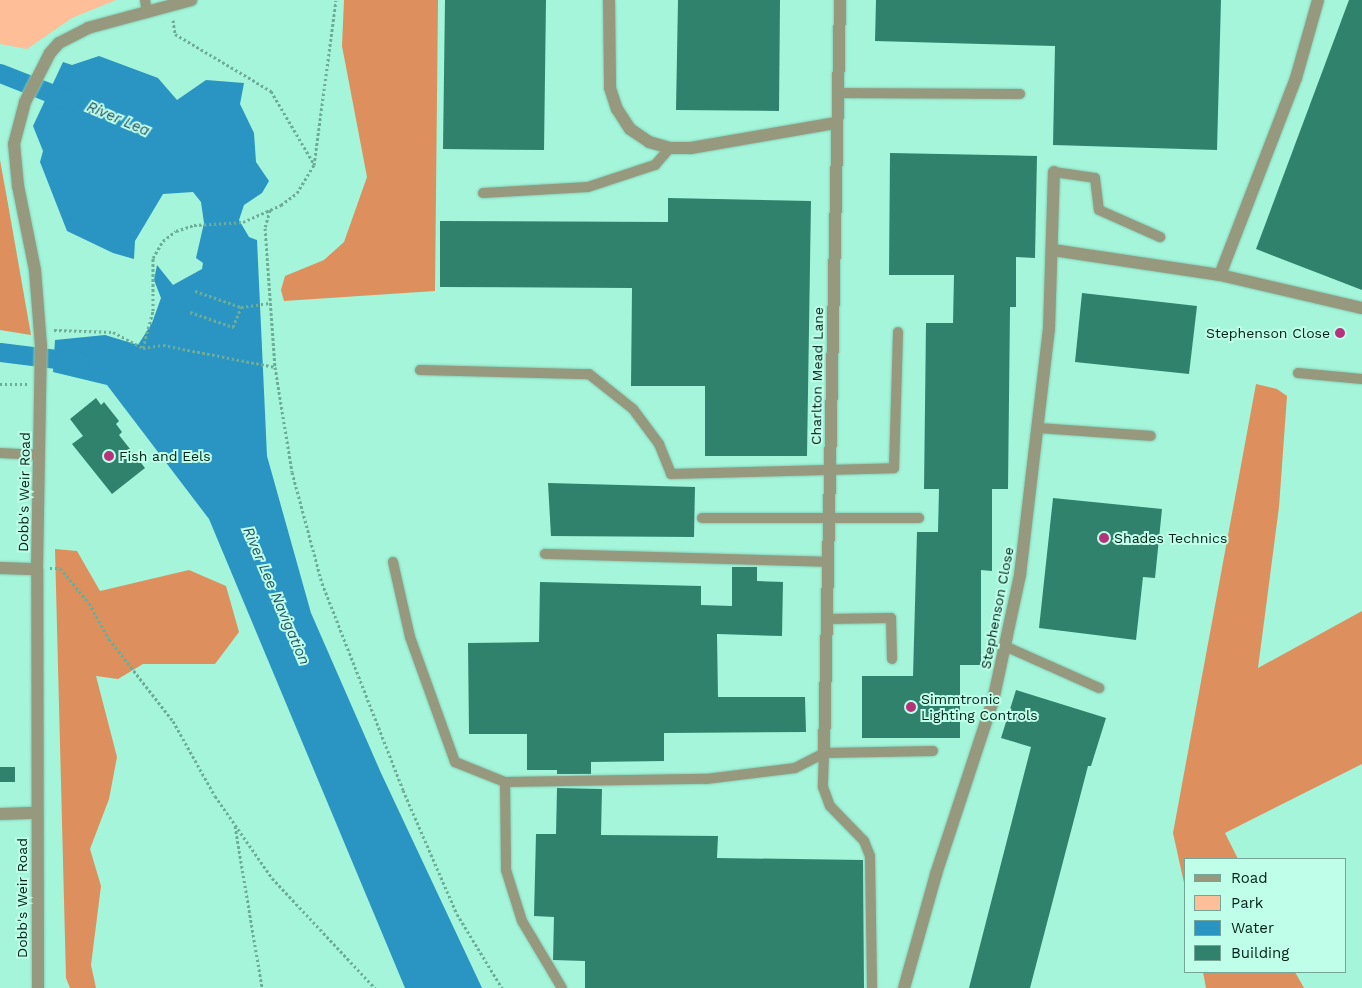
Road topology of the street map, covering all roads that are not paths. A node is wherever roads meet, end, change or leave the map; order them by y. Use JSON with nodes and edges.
{"nodes":[{"id":1,"x":145,"y":0,"type":"edge"},
{"id":2,"x":191,"y":0,"type":"edge"},
{"id":3,"x":609,"y":0,"type":"edge"},
{"id":4,"x":840,"y":0,"type":"edge"},
{"id":5,"x":1318,"y":0,"type":"edge"},
{"id":6,"x":171,"y":3,"type":"edge"},
{"id":7,"x":147,"y":13,"type":"junction"},
{"id":8,"x":837,"y":93,"type":"junction"},
{"id":9,"x":1020,"y":94,"type":"dead end"},
{"id":10,"x":836,"y":123,"type":"junction"},
{"id":11,"x":670,"y":148,"type":"junction"},
{"id":12,"x":1054,"y":172,"type":"joint"},
{"id":13,"x":483,"y":193,"type":"dead end"},
{"id":14,"x":1160,"y":236,"type":"dead end"},
{"id":15,"x":1053,"y":250,"type":"junction"},
{"id":16,"x":1220,"y":275,"type":"junction"},
{"id":17,"x":1362,"y":308,"type":"edge"},
{"id":18,"x":898,"y":332,"type":"dead end"},
{"id":19,"x":420,"y":370,"type":"dead end"},
{"id":20,"x":1298,"y":373,"type":"dead end"},
{"id":21,"x":1362,"y":379,"type":"edge"},
{"id":22,"x":1040,"y":428,"type":"junction"},
{"id":23,"x":1151,"y":436,"type":"dead end"},
{"id":24,"x":0,"y":452,"type":"edge"},
{"id":25,"x":39,"y":455,"type":"junction"},
{"id":26,"x":830,"y":469,"type":"junction"},
{"id":27,"x":702,"y":518,"type":"dead end"},
{"id":28,"x":919,"y":518,"type":"dead end"},
{"id":29,"x":830,"y":519,"type":"junction"},
{"id":30,"x":546,"y":554,"type":"dead end"},
{"id":31,"x":393,"y":562,"type":"dead end"},
{"id":32,"x":829,"y":562,"type":"junction"},
{"id":33,"x":0,"y":568,"type":"edge"},
{"id":34,"x":37,"y":569,"type":"junction"},
{"id":35,"x":828,"y":619,"type":"junction"},
{"id":36,"x":1007,"y":647,"type":"junction"},
{"id":37,"x":892,"y":659,"type":"dead end"},
{"id":38,"x":1099,"y":688,"type":"dead end"},
{"id":39,"x":933,"y":751,"type":"dead end"},
{"id":40,"x":824,"y":753,"type":"junction"},
{"id":41,"x":505,"y":782,"type":"junction"},
{"id":42,"x":0,"y":814,"type":"edge"},
{"id":43,"x":37,"y":814,"type":"junction"},
{"id":44,"x":38,"y":988,"type":"edge"},
{"id":45,"x":562,"y":988,"type":"edge"},
{"id":46,"x":872,"y":988,"type":"edge"},
{"id":47,"x":904,"y":988,"type":"edge"}],
"edges":[{"from":1,"to":7,"type":"lane"},
{"from":2,"to":6,"type":"street","name":"Dobb's Weir Road"},
{"from":3,"to":11,"type":"street"},
{"from":4,"to":8,"type":"street","name":"Charlton Mead Lane"},
{"from":5,"to":16,"type":"street"},
{"from":6,"to":7,"type":"street","name":"Dobb's Weir Road"},
{"from":7,"to":25,"type":"street","name":"Dobb's Weir Road"},
{"from":8,"to":9,"type":"lane"},
{"from":8,"to":10,"type":"street","name":"Charlton Mead Lane"},
{"from":10,"to":11,"type":"street"},
{"from":10,"to":26,"type":"street","name":"Charlton Mead Lane"},
{"from":11,"to":13,"type":"lane"},
{"from":12,"to":14,"type":"lane"},
{"from":12,"to":15,"type":"street","name":"Stephenson Close"},
{"from":15,"to":16,"type":"street"},
{"from":15,"to":22,"type":"street","name":"Stephenson Close"},
{"from":16,"to":17,"type":"street"},
{"from":18,"to":26,"type":"lane"},
{"from":19,"to":26,"type":"lane"},
{"from":20,"to":21,"type":"lane"},
{"from":22,"to":23,"type":"lane"},
{"from":22,"to":36,"type":"street","name":"Stephenson Close"},
{"from":24,"to":25,"type":"lane"},
{"from":25,"to":34,"type":"street","name":"Dobb's Weir Road"},
{"from":26,"to":29,"type":"street","name":"Charlton Mead Lane"},
{"from":27,"to":29,"type":"lane"},
{"from":28,"to":29,"type":"lane"},
{"from":29,"to":32,"type":"street","name":"Charlton Mead Lane"},
{"from":30,"to":32,"type":"lane"},
{"from":31,"to":41,"type":"lane"},
{"from":32,"to":35,"type":"street","name":"Charlton Mead Lane"},
{"from":33,"to":34,"type":"street"},
{"from":34,"to":43,"type":"street","name":"Dobb's Weir Road"},
{"from":35,"to":37,"type":"lane"},
{"from":35,"to":40,"type":"street","name":"Charlton Mead Lane"},
{"from":36,"to":38,"type":"lane"},
{"from":36,"to":47,"type":"street","name":"Stephenson Close"},
{"from":39,"to":40,"type":"lane"},
{"from":40,"to":41,"type":"lane"},
{"from":40,"to":46,"type":"lane"},
{"from":41,"to":45,"type":"lane"},
{"from":42,"to":43,"type":"street"},
{"from":43,"to":44,"type":"street","name":"Dobb's Weir Road"}]}
